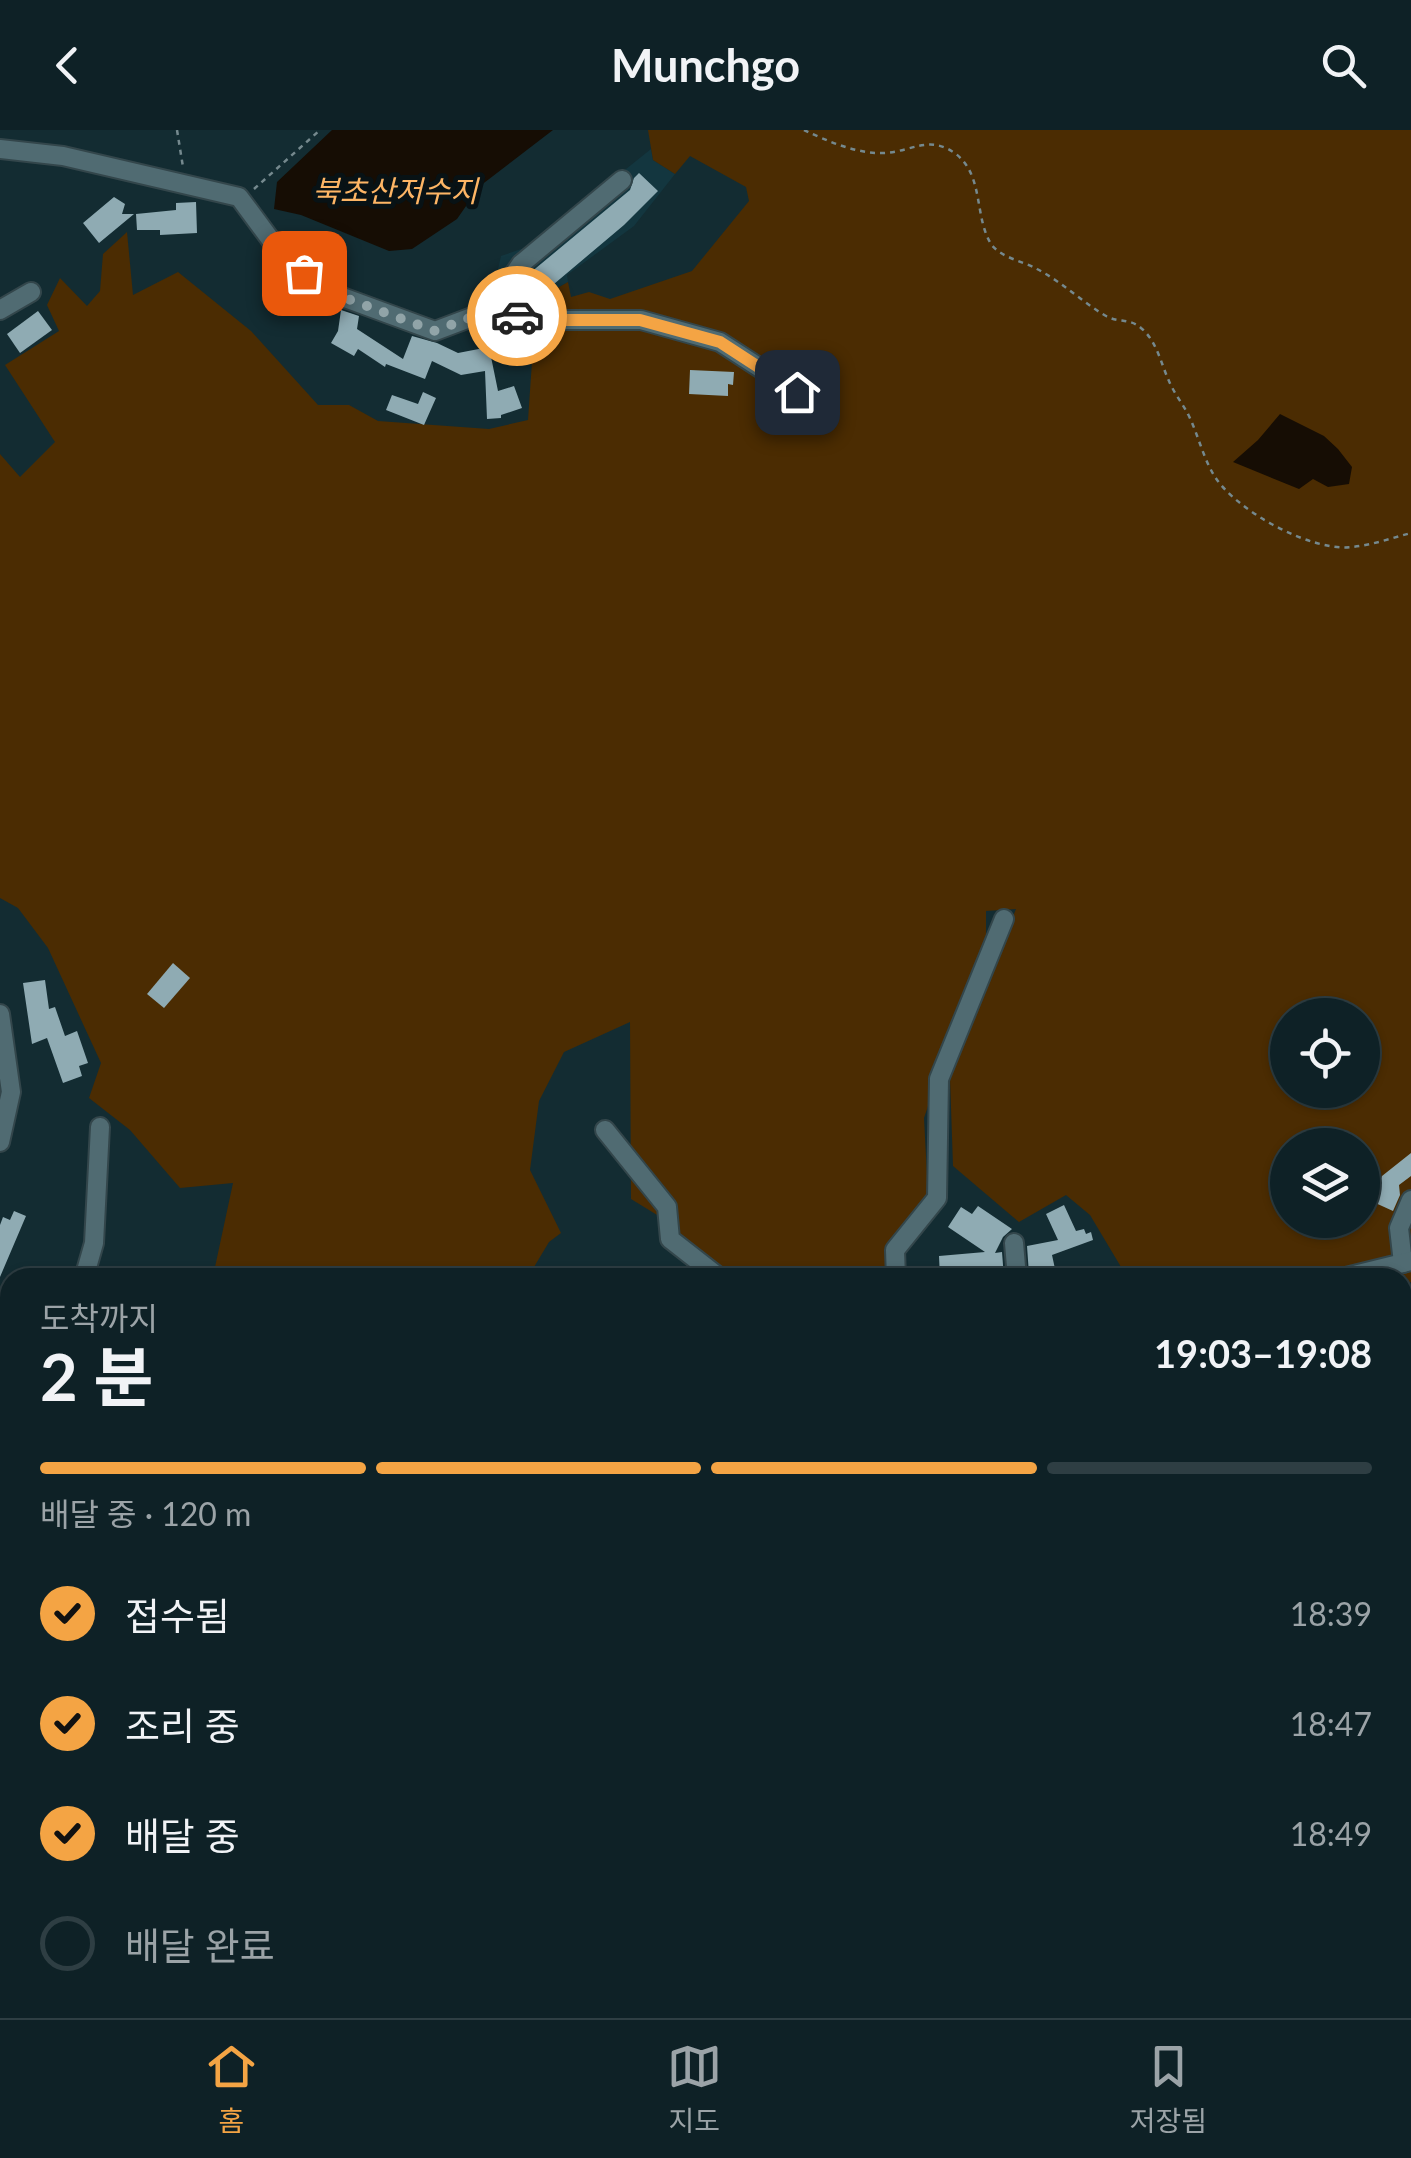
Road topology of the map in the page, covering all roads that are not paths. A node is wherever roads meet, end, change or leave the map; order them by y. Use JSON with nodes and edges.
{"nodes":[{"id":1,"x":0,"y":149,"type":"edge"},
{"id":2,"x":622,"y":180,"type":"dead end"},
{"id":3,"x":32,"y":292,"type":"dead end"},
{"id":4,"x":0,"y":310,"type":"edge"},
{"id":5,"x":497,"y":315,"type":"junction"},
{"id":6,"x":797,"y":392,"type":"dead end"},
{"id":7,"x":1004,"y":918,"type":"dead end"},
{"id":8,"x":0,"y":1014,"type":"edge"},
{"id":9,"x":100,"y":1127,"type":"dead end"},
{"id":10,"x":605,"y":1130,"type":"dead end"},
{"id":11,"x":0,"y":1142,"type":"edge"},
{"id":12,"x":1411,"y":1200,"type":"edge"},
{"id":13,"x":1014,"y":1243,"type":"dead end"},
{"id":14,"x":1407,"y":1262,"type":"edge"},
{"id":15,"x":87,"y":1268,"type":"edge"},
{"id":16,"x":707,"y":1268,"type":"edge"},
{"id":17,"x":896,"y":1268,"type":"edge"},
{"id":18,"x":1016,"y":1268,"type":"edge"},
{"id":19,"x":1383,"y":1268,"type":"edge"}],
"edges":[{"from":1,"to":5,"type":"street"},
{"from":2,"to":5,"type":"street"},
{"from":3,"to":4,"type":"street"},
{"from":5,"to":6,"type":"street"},
{"from":7,"to":17,"type":"street"},
{"from":8,"to":11,"type":"street"},
{"from":9,"to":15,"type":"street"},
{"from":10,"to":16,"type":"street"},
{"from":12,"to":14,"type":"street"},
{"from":13,"to":18,"type":"street"},
{"from":14,"to":19,"type":"street"}]}
